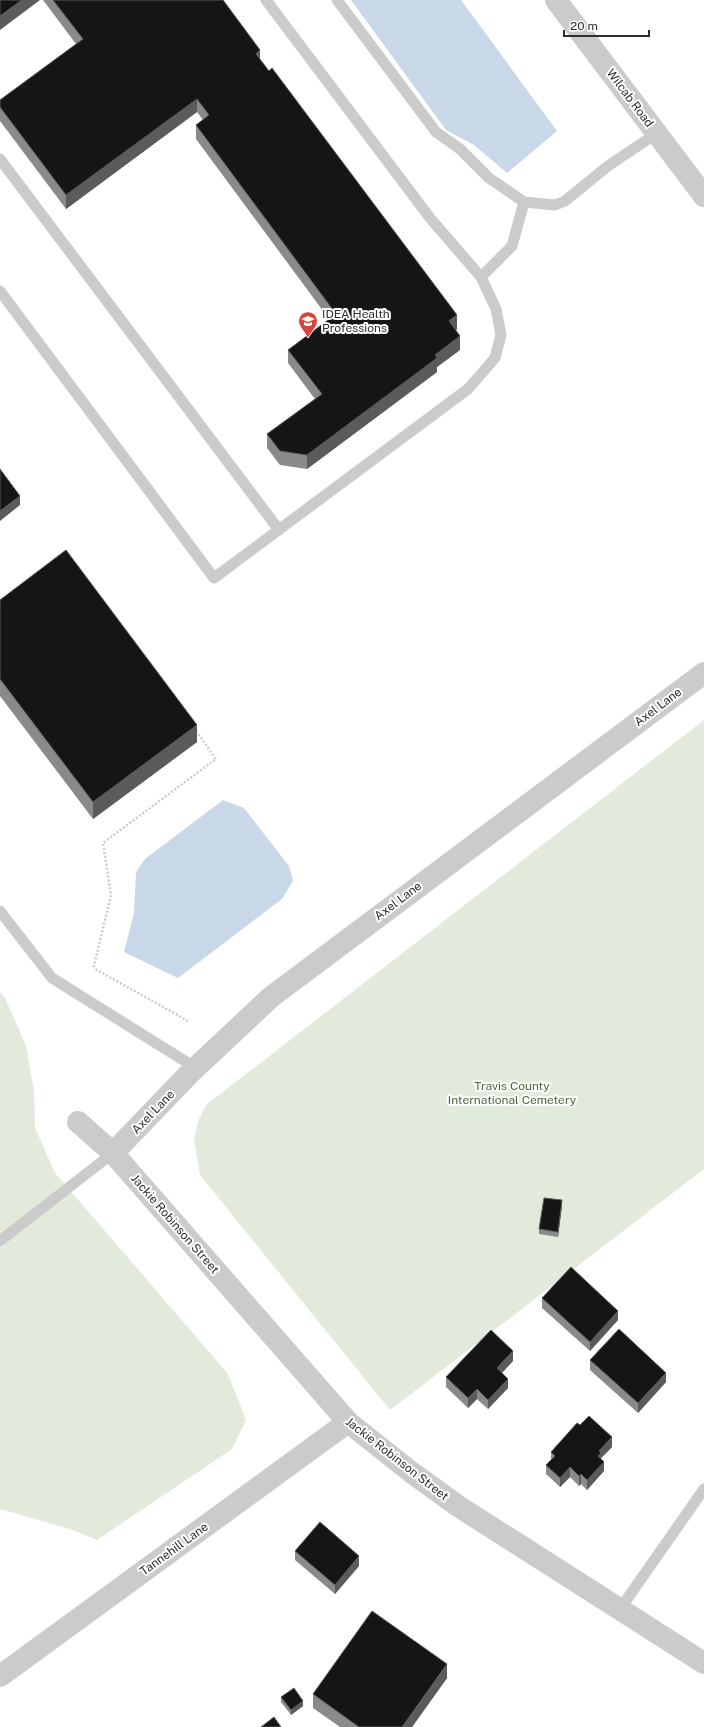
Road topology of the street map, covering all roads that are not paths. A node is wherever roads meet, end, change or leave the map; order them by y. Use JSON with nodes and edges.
{"nodes":[{"id":1,"x":266,"y":0,"type":"edge"},
{"id":2,"x":337,"y":0,"type":"edge"},
{"id":3,"x":556,"y":0,"type":"edge"},
{"id":4,"x":657,"y":133,"type":"junction"},
{"id":5,"x":0,"y":158,"type":"edge"},
{"id":6,"x":704,"y":196,"type":"edge"},
{"id":7,"x":524,"y":202,"type":"junction"},
{"id":8,"x":481,"y":277,"type":"junction"},
{"id":9,"x":0,"y":291,"type":"edge"},
{"id":10,"x":279,"y":530,"type":"junction"},
{"id":11,"x":704,"y":673,"type":"edge"},
{"id":12,"x":0,"y":911,"type":"edge"},
{"id":13,"x":196,"y":1068,"type":"junction"},
{"id":14,"x":78,"y":1122,"type":"dead end"},
{"id":15,"x":113,"y":1153,"type":"junction"},
{"id":16,"x":0,"y":1241,"type":"edge"},
{"id":17,"x":348,"y":1422,"type":"junction"},
{"id":18,"x":704,"y":1489,"type":"edge"},
{"id":19,"x":620,"y":1609,"type":"junction"},
{"id":20,"x":704,"y":1662,"type":"edge"},
{"id":21,"x":0,"y":1676,"type":"edge"}],
"edges":[{"from":1,"to":8,"type":"lane"},
{"from":2,"to":7,"type":"lane"},
{"from":3,"to":4,"type":"street","name":"Wilcab Road"},
{"from":4,"to":6,"type":"street","name":"Wilcab Road"},
{"from":4,"to":7,"type":"lane"},
{"from":5,"to":10,"type":"lane"},
{"from":7,"to":8,"type":"lane"},
{"from":8,"to":10,"type":"lane"},
{"from":9,"to":10,"type":"lane"},
{"from":11,"to":13,"type":"street","name":"Axel Lane"},
{"from":12,"to":13,"type":"lane"},
{"from":13,"to":15,"type":"street","name":"Axel Lane"},
{"from":14,"to":15,"type":"street","name":"Jackie Robinson Street"},
{"from":15,"to":16,"type":"lane"},
{"from":15,"to":17,"type":"street","name":"Jackie Robinson Street"},
{"from":17,"to":19,"type":"street","name":"Jackie Robinson Street"},
{"from":17,"to":21,"type":"street","name":"Tannehill Lane"},
{"from":18,"to":19,"type":"lane"},
{"from":19,"to":20,"type":"street","name":"Jackie Robinson Street"}]}
